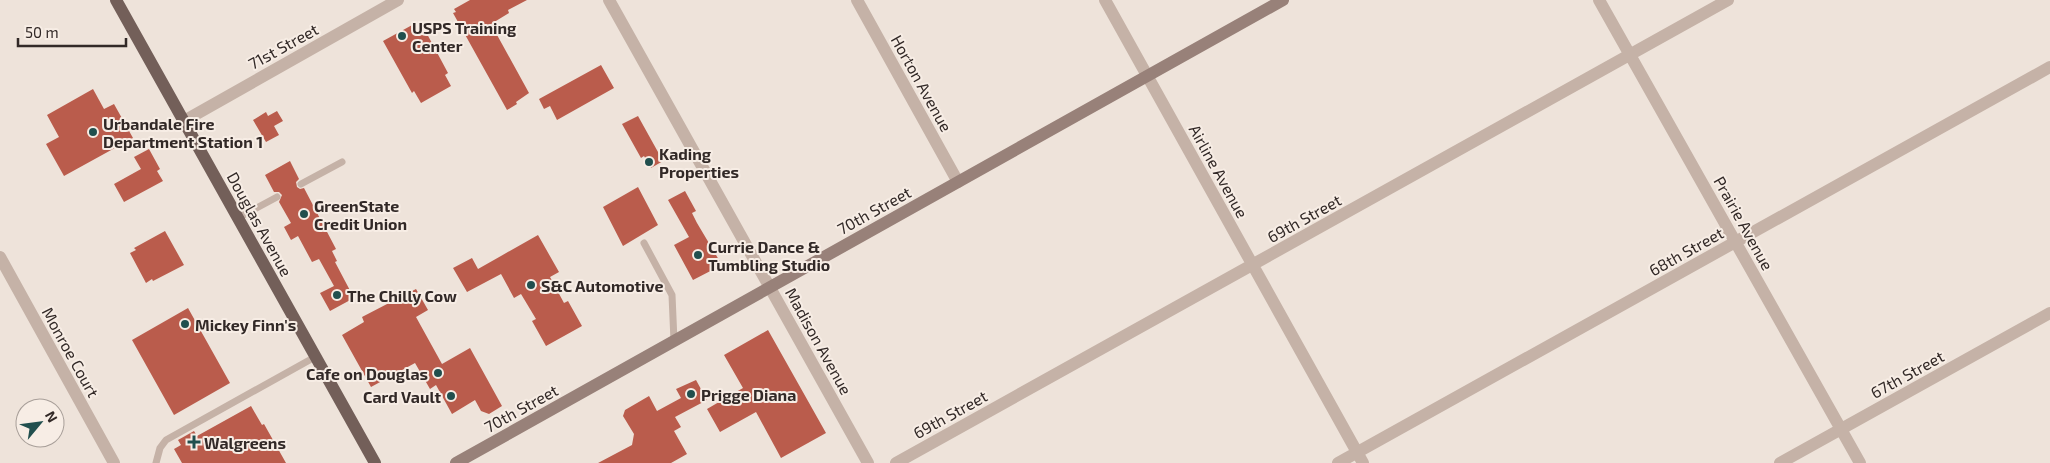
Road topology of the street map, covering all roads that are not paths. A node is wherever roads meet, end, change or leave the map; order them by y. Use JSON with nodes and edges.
{"nodes":[{"id":1,"x":116,"y":0,"type":"edge"},
{"id":2,"x":398,"y":0,"type":"edge"},
{"id":3,"x":609,"y":0,"type":"edge"},
{"id":4,"x":857,"y":0,"type":"edge"},
{"id":5,"x":1105,"y":0,"type":"edge"},
{"id":6,"x":1283,"y":0,"type":"edge"},
{"id":7,"x":1599,"y":0,"type":"edge"},
{"id":8,"x":1728,"y":0,"type":"edge"},
{"id":9,"x":1630,"y":55,"type":"junction"},
{"id":10,"x":2050,"y":67,"type":"edge"},
{"id":11,"x":1147,"y":76,"type":"junction"},
{"id":12,"x":184,"y":121,"type":"junction"},
{"id":13,"x":342,"y":162,"type":"dead end"},
{"id":14,"x":958,"y":182,"type":"junction"},
{"id":15,"x":301,"y":184,"type":"dead end"},
{"id":16,"x":277,"y":197,"type":"dead end"},
{"id":17,"x":238,"y":218,"type":"junction"},
{"id":18,"x":1736,"y":242,"type":"junction"},
{"id":19,"x":644,"y":243,"type":"dead end"},
{"id":20,"x":0,"y":257,"type":"edge"},
{"id":21,"x":1252,"y":265,"type":"junction"},
{"id":22,"x":770,"y":287,"type":"junction"},
{"id":23,"x":2050,"y":313,"type":"edge"},
{"id":24,"x":674,"y":340,"type":"junction"},
{"id":25,"x":315,"y":357,"type":"junction"},
{"id":26,"x":1841,"y":429,"type":"junction"},
{"id":27,"x":1360,"y":458,"type":"edge"},
{"id":28,"x":114,"y":463,"type":"edge"},
{"id":29,"x":156,"y":463,"type":"edge"},
{"id":30,"x":375,"y":463,"type":"edge"},
{"id":31,"x":456,"y":463,"type":"edge"},
{"id":32,"x":868,"y":463,"type":"edge"},
{"id":33,"x":896,"y":463,"type":"edge"},
{"id":34,"x":1338,"y":463,"type":"edge"},
{"id":35,"x":1780,"y":463,"type":"edge"},
{"id":36,"x":1860,"y":463,"type":"edge"}],
"edges":[{"from":1,"to":12,"type":"main road","name":"Douglas Avenue"},
{"from":2,"to":12,"type":"street","name":"71st Street"},
{"from":3,"to":22,"type":"street","name":"Madison Avenue"},
{"from":4,"to":14,"type":"street","name":"Horton Avenue"},
{"from":5,"to":11,"type":"street","name":"Airline Avenue"},
{"from":6,"to":11,"type":"main road","name":"70th Street"},
{"from":7,"to":9,"type":"street","name":"Prairie Avenue"},
{"from":8,"to":9,"type":"street","name":"69th Street"},
{"from":9,"to":18,"type":"street","name":"Prairie Avenue"},
{"from":9,"to":21,"type":"street","name":"69th Street"},
{"from":10,"to":18,"type":"street","name":"68th Street"},
{"from":11,"to":14,"type":"main road","name":"70th Street"},
{"from":11,"to":21,"type":"street","name":"Airline Avenue"},
{"from":12,"to":17,"type":"main road","name":"Douglas Avenue"},
{"from":13,"to":15,"type":"lane"},
{"from":14,"to":22,"type":"main road","name":"70th Street"},
{"from":16,"to":17,"type":"lane"},
{"from":17,"to":25,"type":"main road","name":"Douglas Avenue"},
{"from":18,"to":26,"type":"street","name":"Prairie Avenue"},
{"from":18,"to":27,"type":"street","name":"68th Street"},
{"from":19,"to":24,"type":"lane"},
{"from":20,"to":28,"type":"street","name":"Monroe Court"},
{"from":21,"to":27,"type":"street","name":"Airline Avenue"},
{"from":21,"to":33,"type":"street","name":"69th Street"},
{"from":22,"to":24,"type":"main road","name":"70th Street"},
{"from":22,"to":32,"type":"street","name":"Madison Avenue"},
{"from":23,"to":26,"type":"street","name":"67th Street"},
{"from":24,"to":31,"type":"main road","name":"70th Street"},
{"from":25,"to":29,"type":"lane"},
{"from":25,"to":30,"type":"main road","name":"Douglas Avenue"},
{"from":26,"to":35,"type":"street","name":"67th Street"},
{"from":26,"to":36,"type":"street","name":"Prairie Avenue"},
{"from":27,"to":34,"type":"street","name":"68th Street"}]}
